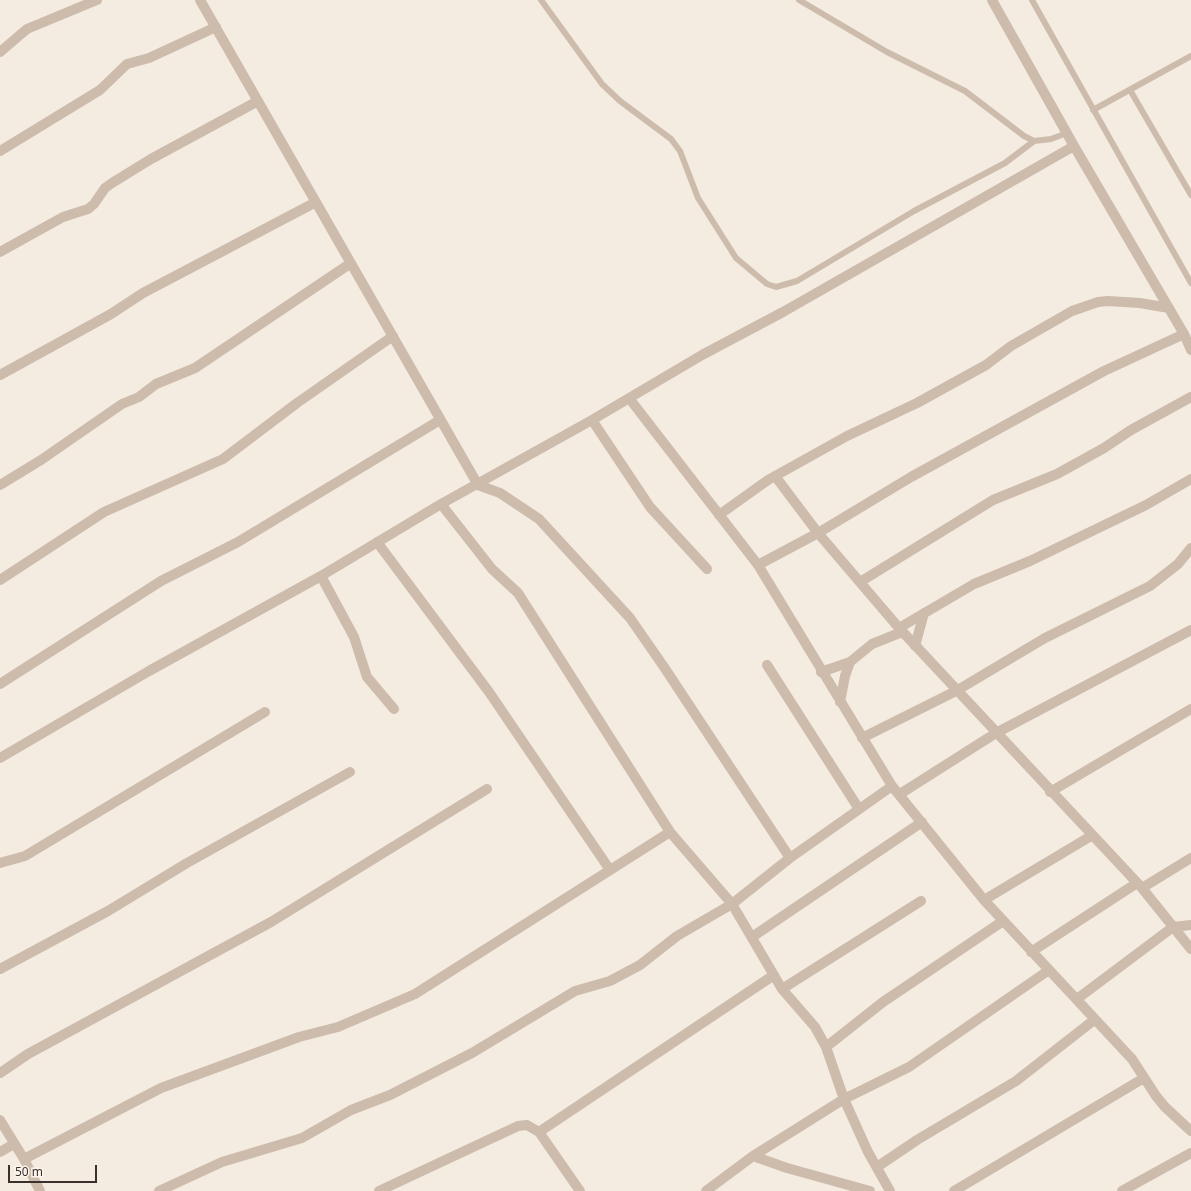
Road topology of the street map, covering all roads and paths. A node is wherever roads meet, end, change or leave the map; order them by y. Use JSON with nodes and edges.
{"nodes":[{"id":1,"x":97,"y":0,"type":"edge"},
{"id":2,"x":200,"y":0,"type":"edge"},
{"id":3,"x":541,"y":0,"type":"edge"},
{"id":4,"x":800,"y":0,"type":"edge"},
{"id":5,"x":992,"y":0,"type":"edge"},
{"id":6,"x":1032,"y":0,"type":"edge"},
{"id":7,"x":216,"y":27,"type":"junction"},
{"id":8,"x":0,"y":52,"type":"edge"},
{"id":9,"x":1191,"y":56,"type":"edge"},
{"id":10,"x":1130,"y":90,"type":"junction"},
{"id":11,"x":258,"y":100,"type":"junction"},
{"id":12,"x":1093,"y":110,"type":"junction"},
{"id":13,"x":1067,"y":133,"type":"junction"},
{"id":14,"x":1034,"y":141,"type":"junction"},
{"id":15,"x":1074,"y":146,"type":"junction"},
{"id":16,"x":0,"y":151,"type":"edge"},
{"id":17,"x":1191,"y":195,"type":"edge"},
{"id":18,"x":316,"y":202,"type":"junction"},
{"id":19,"x":0,"y":252,"type":"edge"},
{"id":20,"x":351,"y":264,"type":"junction"},
{"id":21,"x":1191,"y":283,"type":"edge"},
{"id":22,"x":1169,"y":308,"type":"junction"},
{"id":23,"x":1184,"y":334,"type":"junction"},
{"id":24,"x":393,"y":336,"type":"junction"},
{"id":25,"x":1191,"y":350,"type":"edge"},
{"id":26,"x":0,"y":375,"type":"edge"},
{"id":27,"x":1191,"y":397,"type":"edge"},
{"id":28,"x":630,"y":398,"type":"junction"},
{"id":29,"x":440,"y":420,"type":"junction"},
{"id":30,"x":592,"y":420,"type":"junction"},
{"id":31,"x":775,"y":476,"type":"junction"},
{"id":32,"x":1191,"y":479,"type":"edge"},
{"id":33,"x":0,"y":485,"type":"edge"},
{"id":34,"x":478,"y":485,"type":"junction"},
{"id":35,"x":441,"y":504,"type":"junction"},
{"id":36,"x":718,"y":514,"type":"junction"},
{"id":37,"x":818,"y":533,"type":"junction"},
{"id":38,"x":377,"y":542,"type":"junction"},
{"id":39,"x":1191,"y":548,"type":"edge"},
{"id":40,"x":758,"y":565,"type":"junction"},
{"id":41,"x":707,"y":569,"type":"dead end"},
{"id":42,"x":321,"y":576,"type":"junction"},
{"id":43,"x":0,"y":580,"type":"edge"},
{"id":44,"x":860,"y":582,"type":"junction"},
{"id":45,"x":924,"y":613,"type":"junction"},
{"id":46,"x":900,"y":630,"type":"junction"},
{"id":47,"x":1191,"y":630,"type":"edge"},
{"id":48,"x":915,"y":646,"type":"junction"},
{"id":49,"x":850,"y":662,"type":"junction"},
{"id":50,"x":767,"y":665,"type":"dead end"},
{"id":51,"x":822,"y":672,"type":"junction"},
{"id":52,"x":0,"y":684,"type":"edge"},
{"id":53,"x":956,"y":690,"type":"junction"},
{"id":54,"x":840,"y":702,"type":"junction"},
{"id":55,"x":1191,"y":709,"type":"edge"},
{"id":56,"x":394,"y":710,"type":"dead end"},
{"id":57,"x":265,"y":712,"type":"dead end"},
{"id":58,"x":996,"y":733,"type":"junction"},
{"id":59,"x":862,"y":738,"type":"junction"},
{"id":60,"x":0,"y":758,"type":"edge"},
{"id":61,"x":350,"y":772,"type":"dead end"},
{"id":62,"x":892,"y":786,"type":"junction"},
{"id":63,"x":487,"y":789,"type":"dead end"},
{"id":64,"x":1050,"y":792,"type":"junction"},
{"id":65,"x":900,"y":794,"type":"junction"},
{"id":66,"x":858,"y":809,"type":"junction"},
{"id":67,"x":922,"y":822,"type":"junction"},
{"id":68,"x":670,"y":832,"type":"junction"},
{"id":69,"x":1091,"y":836,"type":"junction"},
{"id":70,"x":790,"y":858,"type":"junction"},
{"id":71,"x":1191,"y":858,"type":"edge"},
{"id":72,"x":0,"y":863,"type":"edge"},
{"id":73,"x":610,"y":870,"type":"junction"},
{"id":74,"x":1139,"y":885,"type":"junction"},
{"id":75,"x":984,"y":900,"type":"junction"},
{"id":76,"x":921,"y":901,"type":"dead end"},
{"id":77,"x":732,"y":904,"type":"junction"},
{"id":78,"x":1003,"y":921,"type":"junction"},
{"id":79,"x":1191,"y":925,"type":"edge"},
{"id":80,"x":1173,"y":927,"type":"junction"},
{"id":81,"x":752,"y":937,"type":"junction"},
{"id":82,"x":1191,"y":949,"type":"edge"},
{"id":83,"x":1031,"y":952,"type":"junction"},
{"id":84,"x":0,"y":969,"type":"edge"},
{"id":85,"x":1049,"y":970,"type":"junction"},
{"id":86,"x":774,"y":975,"type":"junction"},
{"id":87,"x":782,"y":989,"type":"junction"},
{"id":88,"x":1077,"y":998,"type":"junction"},
{"id":89,"x":1094,"y":1020,"type":"junction"},
{"id":90,"x":826,"y":1047,"type":"junction"},
{"id":91,"x":0,"y":1073,"type":"edge"},
{"id":92,"x":1144,"y":1078,"type":"junction"},
{"id":93,"x":844,"y":1099,"type":"junction"},
{"id":94,"x":0,"y":1120,"type":"edge"},
{"id":95,"x":1191,"y":1131,"type":"edge"},
{"id":96,"x":539,"y":1132,"type":"junction"},
{"id":97,"x":14,"y":1144,"type":"junction"},
{"id":98,"x":0,"y":1152,"type":"edge"},
{"id":99,"x":1191,"y":1153,"type":"edge"},
{"id":100,"x":753,"y":1156,"type":"junction"},
{"id":101,"x":24,"y":1158,"type":"junction"},
{"id":102,"x":877,"y":1167,"type":"junction"},
{"id":103,"x":40,"y":1191,"type":"edge"},
{"id":104,"x":159,"y":1191,"type":"edge"},
{"id":105,"x":379,"y":1191,"type":"edge"},
{"id":106,"x":580,"y":1191,"type":"edge"},
{"id":107,"x":706,"y":1191,"type":"edge"},
{"id":108,"x":870,"y":1191,"type":"edge"},
{"id":109,"x":890,"y":1191,"type":"edge"},
{"id":110,"x":954,"y":1191,"type":"edge"},
{"id":111,"x":1122,"y":1191,"type":"edge"}],
"edges":[{"from":1,"to":8,"type":"street"},
{"from":2,"to":7,"type":"street"},
{"from":3,"to":14,"type":"lane"},
{"from":4,"to":14,"type":"lane"},
{"from":5,"to":13,"type":"street"},
{"from":6,"to":12,"type":"lane"},
{"from":7,"to":11,"type":"street"},
{"from":7,"to":16,"type":"street"},
{"from":9,"to":10,"type":"lane"},
{"from":10,"to":12,"type":"lane"},
{"from":10,"to":17,"type":"lane"},
{"from":11,"to":18,"type":"street"},
{"from":11,"to":19,"type":"street"},
{"from":12,"to":21,"type":"lane"},
{"from":13,"to":14,"type":"lane"},
{"from":13,"to":15,"type":"street"},
{"from":15,"to":22,"type":"street"},
{"from":15,"to":28,"type":"street"},
{"from":18,"to":20,"type":"street"},
{"from":18,"to":26,"type":"street"},
{"from":20,"to":24,"type":"street"},
{"from":20,"to":33,"type":"street"},
{"from":22,"to":23,"type":"street"},
{"from":22,"to":31,"type":"street"},
{"from":23,"to":25,"type":"street"},
{"from":23,"to":37,"type":"street"},
{"from":24,"to":29,"type":"street"},
{"from":24,"to":43,"type":"street"},
{"from":27,"to":44,"type":"street"},
{"from":28,"to":30,"type":"street"},
{"from":28,"to":36,"type":"street"},
{"from":29,"to":34,"type":"street"},
{"from":29,"to":52,"type":"street"},
{"from":30,"to":34,"type":"street"},
{"from":30,"to":41,"type":"street"},
{"from":31,"to":36,"type":"street"},
{"from":31,"to":37,"type":"street"},
{"from":32,"to":45,"type":"street"},
{"from":34,"to":35,"type":"street"},
{"from":34,"to":70,"type":"street"},
{"from":35,"to":38,"type":"street"},
{"from":35,"to":68,"type":"street"},
{"from":36,"to":40,"type":"street"},
{"from":37,"to":40,"type":"street"},
{"from":37,"to":44,"type":"street"},
{"from":38,"to":42,"type":"street"},
{"from":38,"to":73,"type":"street"},
{"from":39,"to":53,"type":"street"},
{"from":40,"to":51,"type":"street"},
{"from":42,"to":56,"type":"street"},
{"from":42,"to":60,"type":"street"},
{"from":44,"to":46,"type":"street"},
{"from":45,"to":46,"type":"street"},
{"from":45,"to":48,"type":"street"},
{"from":46,"to":48,"type":"street"},
{"from":46,"to":49,"type":"street"},
{"from":47,"to":58,"type":"street"},
{"from":48,"to":53,"type":"street"},
{"from":49,"to":51,"type":"street"},
{"from":49,"to":54,"type":"street"},
{"from":50,"to":66,"type":"street"},
{"from":51,"to":54,"type":"street"},
{"from":53,"to":58,"type":"street"},
{"from":53,"to":59,"type":"street"},
{"from":54,"to":59,"type":"street"},
{"from":55,"to":64,"type":"street"},
{"from":57,"to":72,"type":"street"},
{"from":58,"to":64,"type":"street"},
{"from":58,"to":65,"type":"street"},
{"from":59,"to":62,"type":"street"},
{"from":61,"to":84,"type":"street"},
{"from":62,"to":65,"type":"street"},
{"from":62,"to":66,"type":"street"},
{"from":63,"to":91,"type":"street"},
{"from":64,"to":69,"type":"street"},
{"from":65,"to":67,"type":"street"},
{"from":66,"to":70,"type":"street"},
{"from":67,"to":75,"type":"street"},
{"from":67,"to":81,"type":"street"},
{"from":68,"to":73,"type":"street"},
{"from":68,"to":77,"type":"street"},
{"from":69,"to":74,"type":"street"},
{"from":69,"to":75,"type":"street"},
{"from":70,"to":77,"type":"street"},
{"from":71,"to":74,"type":"street"},
{"from":73,"to":101,"type":"street"},
{"from":74,"to":80,"type":"street"},
{"from":74,"to":83,"type":"street"},
{"from":75,"to":78,"type":"street"},
{"from":76,"to":87,"type":"street"},
{"from":77,"to":81,"type":"street"},
{"from":77,"to":104,"type":"street"},
{"from":78,"to":83,"type":"street"},
{"from":78,"to":90,"type":"street"},
{"from":79,"to":80,"type":"street"},
{"from":80,"to":82,"type":"street"},
{"from":80,"to":88,"type":"street"},
{"from":81,"to":86,"type":"street"},
{"from":83,"to":85,"type":"street"},
{"from":85,"to":88,"type":"street"},
{"from":85,"to":93,"type":"street"},
{"from":86,"to":87,"type":"street"},
{"from":86,"to":96,"type":"street"},
{"from":87,"to":90,"type":"street"},
{"from":88,"to":89,"type":"street"},
{"from":89,"to":92,"type":"street"},
{"from":89,"to":102,"type":"street"},
{"from":90,"to":93,"type":"street"},
{"from":92,"to":95,"type":"street"},
{"from":92,"to":110,"type":"street"},
{"from":93,"to":100,"type":"street"},
{"from":93,"to":102,"type":"street"},
{"from":94,"to":97,"type":"street"},
{"from":96,"to":105,"type":"street"},
{"from":96,"to":106,"type":"street"},
{"from":97,"to":98,"type":"street"},
{"from":97,"to":101,"type":"street"},
{"from":99,"to":111,"type":"street"},
{"from":100,"to":107,"type":"street"},
{"from":100,"to":108,"type":"street"},
{"from":101,"to":103,"type":"street"},
{"from":102,"to":109,"type":"street"}]}
